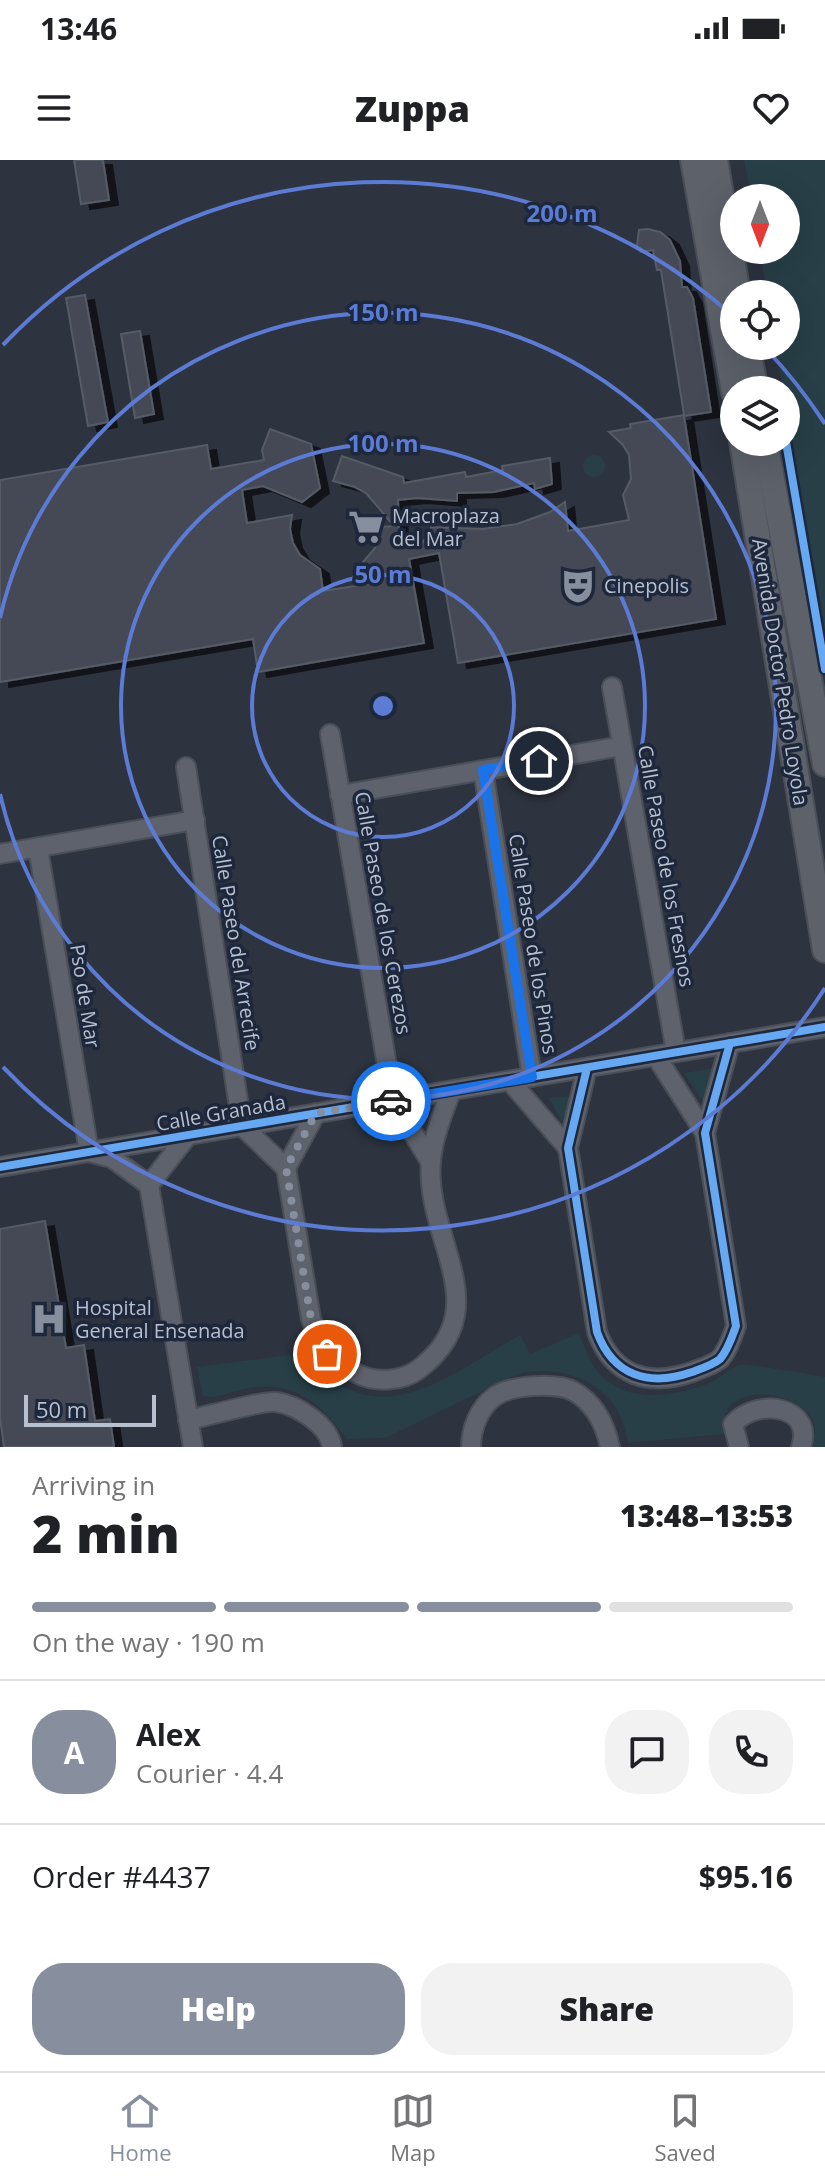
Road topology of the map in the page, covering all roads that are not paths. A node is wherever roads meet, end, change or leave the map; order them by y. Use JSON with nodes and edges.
{"nodes":[{"id":1,"x":693,"y":160,"type":"edge"},
{"id":2,"x":715,"y":160,"type":"edge"},
{"id":3,"x":736,"y":280,"type":"edge"},
{"id":4,"x":731,"y":376,"type":"edge"},
{"id":5,"x":744,"y":456,"type":"edge"},
{"id":6,"x":768,"y":456,"type":"edge"},
{"id":7,"x":612,"y":687,"type":"dead end"},
{"id":8,"x":330,"y":734,"type":"dead end"},
{"id":9,"x":622,"y":746,"type":"junction"},
{"id":10,"x":825,"y":764,"type":"edge"},
{"id":11,"x":186,"y":767,"type":"dead end"},
{"id":12,"x":483,"y":770,"type":"junction"},
{"id":13,"x":340,"y":795,"type":"junction"},
{"id":14,"x":195,"y":820,"type":"junction"},
{"id":15,"x":38,"y":848,"type":"junction"},
{"id":16,"x":0,"y":854,"type":"edge"},
{"id":17,"x":825,"y":950,"type":"edge"},
{"id":18,"x":825,"y":1027,"type":"edge"},
{"id":19,"x":730,"y":1043,"type":"junction"},
{"id":20,"x":676,"y":1052,"type":"junction"},
{"id":21,"x":656,"y":1056,"type":"junction"},
{"id":22,"x":587,"y":1068,"type":"junction"},
{"id":23,"x":532,"y":1077,"type":"junction"},
{"id":24,"x":510,"y":1081,"type":"junction"},
{"id":25,"x":451,"y":1091,"type":"junction"},
{"id":26,"x":393,"y":1100,"type":"junction"},
{"id":27,"x":316,"y":1113,"type":"junction"},
{"id":28,"x":242,"y":1126,"type":"junction"},
{"id":29,"x":705,"y":1133,"type":"junction"},
{"id":30,"x":188,"y":1135,"type":"junction"},
{"id":31,"x":568,"y":1148,"type":"junction"},
{"id":32,"x":89,"y":1152,"type":"junction"},
{"id":33,"x":430,"y":1161,"type":"junction"},
{"id":34,"x":0,"y":1167,"type":"edge"},
{"id":35,"x":286,"y":1168,"type":"junction"},
{"id":36,"x":149,"y":1185,"type":"junction"},
{"id":37,"x":188,"y":1420,"type":"junction"},
{"id":38,"x":193,"y":1447,"type":"edge"},
{"id":39,"x":332,"y":1447,"type":"edge"},
{"id":40,"x":471,"y":1447,"type":"edge"},
{"id":41,"x":610,"y":1447,"type":"edge"},
{"id":42,"x":739,"y":1447,"type":"edge"},
{"id":43,"x":801,"y":1447,"type":"edge"}],
"edges":[{"from":1,"to":4,"type":"main road"},
{"from":2,"to":3,"type":"main road"},
{"from":5,"to":17,"type":"main road","name":"Avenida Doctor Pedro Loyola"},
{"from":6,"to":10,"type":"main road","name":"Avenida Doctor Pedro Loyola"},
{"from":7,"to":9,"type":"street","name":"Calle Paseo de los Fresnos"},
{"from":8,"to":13,"type":"street","name":"Calle Paseo de los Cerezos"},
{"from":9,"to":12,"type":"street"},
{"from":9,"to":20,"type":"street","name":"Calle Paseo de los Fresnos"},
{"from":11,"to":14,"type":"street","name":"Calle Paseo del Arrecife"},
{"from":12,"to":13,"type":"street"},
{"from":12,"to":23,"type":"street","name":"Calle Paseo de los Pinos"},
{"from":13,"to":26,"type":"street","name":"Calle Paseo de los Cerezos"},
{"from":14,"to":15,"type":"street"},
{"from":14,"to":28,"type":"street","name":"Calle Paseo del Arrecife"},
{"from":15,"to":16,"type":"street"},
{"from":15,"to":32,"type":"street","name":"Pso de Mar"},
{"from":18,"to":19,"type":"street","name":"Calle Granada"},
{"from":19,"to":20,"type":"street","name":"Calle Granada"},
{"from":19,"to":29,"type":"street"},
{"from":20,"to":21,"type":"street","name":"Calle Granada"},
{"from":21,"to":22,"type":"street","name":"Calle Granada"},
{"from":21,"to":29,"type":"street"},
{"from":22,"to":23,"type":"street","name":"Calle Granada"},
{"from":22,"to":31,"type":"street"},
{"from":23,"to":24,"type":"street","name":"Calle Granada"},
{"from":24,"to":25,"type":"street","name":"Calle Granada"},
{"from":24,"to":31,"type":"street"},
{"from":25,"to":26,"type":"street","name":"Calle Granada"},
{"from":25,"to":33,"type":"street"},
{"from":26,"to":27,"type":"street","name":"Calle Granada"},
{"from":26,"to":33,"type":"street"},
{"from":27,"to":28,"type":"street","name":"Calle Granada"},
{"from":27,"to":35,"type":"street"},
{"from":28,"to":30,"type":"street","name":"Calle Granada"},
{"from":28,"to":35,"type":"street"},
{"from":29,"to":31,"type":"street"},
{"from":30,"to":32,"type":"street","name":"Calle Granada"},
{"from":30,"to":36,"type":"street"},
{"from":32,"to":34,"type":"street","name":"Calle Granada"},
{"from":32,"to":36,"type":"street"},
{"from":33,"to":35,"type":"street"},
{"from":36,"to":37,"type":"street"},
{"from":37,"to":38,"type":"street"},
{"from":37,"to":39,"type":"street"},
{"from":40,"to":41,"type":"street"},
{"from":42,"to":43,"type":"street"}]}
